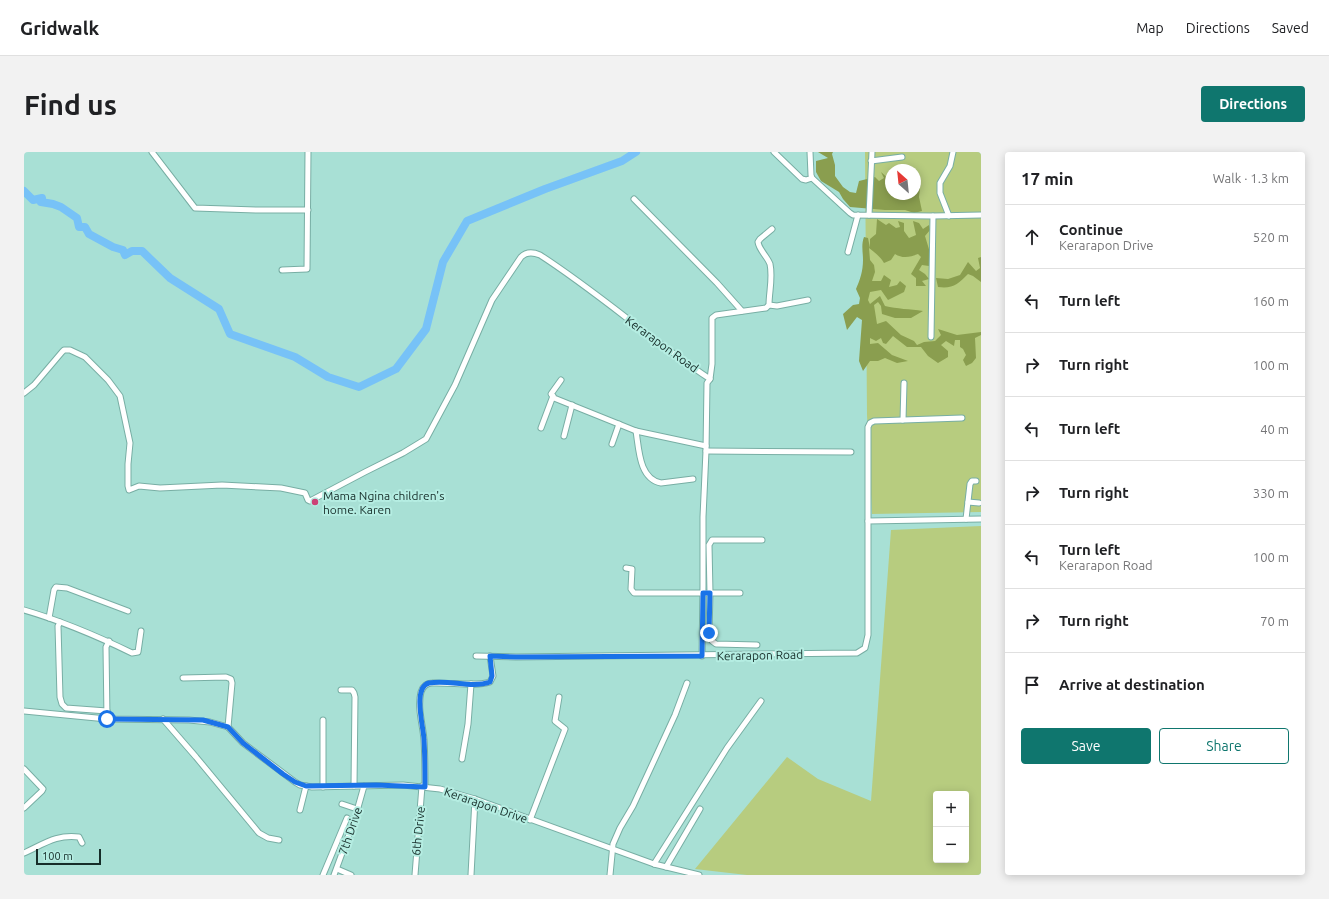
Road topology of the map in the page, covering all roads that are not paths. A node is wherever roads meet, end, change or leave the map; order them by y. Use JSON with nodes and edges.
{"nodes":[{"id":1,"x":152,"y":152,"type":"edge"},
{"id":2,"x":308,"y":152,"type":"edge"},
{"id":3,"x":774,"y":152,"type":"edge"},
{"id":4,"x":810,"y":152,"type":"edge"},
{"id":5,"x":872,"y":152,"type":"edge"},
{"id":6,"x":953,"y":152,"type":"edge"},
{"id":7,"x":902,"y":157,"type":"dead end"},
{"id":8,"x":871,"y":162,"type":"junction"},
{"id":9,"x":812,"y":178,"type":"junction"},
{"id":10,"x":634,"y":199,"type":"dead end"},
{"id":11,"x":308,"y":210,"type":"junction"},
{"id":12,"x":981,"y":215,"type":"edge"},
{"id":13,"x":858,"y":216,"type":"junction"},
{"id":14,"x":870,"y":216,"type":"junction"},
{"id":15,"x":933,"y":216,"type":"junction"},
{"id":16,"x":950,"y":216,"type":"junction"},
{"id":17,"x":772,"y":229,"type":"dead end"},
{"id":18,"x":848,"y":252,"type":"dead end"},
{"id":19,"x":282,"y":270,"type":"dead end"},
{"id":20,"x":808,"y":300,"type":"dead end"},
{"id":21,"x":769,"y":306,"type":"junction"},
{"id":22,"x":742,"y":311,"type":"junction"},
{"id":23,"x":931,"y":337,"type":"dead end"},
{"id":24,"x":710,"y":379,"type":"junction"},
{"id":25,"x":560,"y":380,"type":"dead end"},
{"id":26,"x":904,"y":383,"type":"dead end"},
{"id":27,"x":24,"y":393,"type":"edge"},
{"id":28,"x":553,"y":396,"type":"junction"},
{"id":29,"x":572,"y":405,"type":"junction"},
{"id":30,"x":962,"y":418,"type":"dead end"},
{"id":31,"x":903,"y":420,"type":"junction"},
{"id":32,"x":619,"y":424,"type":"junction"},
{"id":33,"x":541,"y":428,"type":"dead end"},
{"id":34,"x":636,"y":431,"type":"junction"},
{"id":35,"x":564,"y":436,"type":"dead end"},
{"id":36,"x":612,"y":444,"type":"dead end"},
{"id":37,"x":706,"y":448,"type":"junction"},
{"id":38,"x":851,"y":452,"type":"dead end"},
{"id":39,"x":693,"y":479,"type":"dead end"},
{"id":40,"x":976,"y":481,"type":"dead end"},
{"id":41,"x":968,"y":502,"type":"junction"},
{"id":42,"x":979,"y":503,"type":"dead end"},
{"id":43,"x":966,"y":519,"type":"junction"},
{"id":44,"x":981,"y":519,"type":"edge"},
{"id":45,"x":868,"y":521,"type":"junction"},
{"id":46,"x":762,"y":540,"type":"dead end"},
{"id":47,"x":626,"y":568,"type":"dead end"},
{"id":48,"x":703,"y":593,"type":"junction"},
{"id":49,"x":710,"y":593,"type":"junction"},
{"id":50,"x":740,"y":593,"type":"dead end"},
{"id":51,"x":24,"y":610,"type":"edge"},
{"id":52,"x":128,"y":611,"type":"dead end"},
{"id":53,"x":49,"y":618,"type":"junction"},
{"id":54,"x":60,"y":622,"type":"junction"},
{"id":55,"x":141,"y":631,"type":"dead end"},
{"id":56,"x":109,"y":642,"type":"junction"},
{"id":57,"x":757,"y":645,"type":"dead end"},
{"id":58,"x":476,"y":656,"type":"dead end"},
{"id":59,"x":490,"y":656,"type":"junction"},
{"id":60,"x":702,"y":656,"type":"junction"},
{"id":61,"x":183,"y":678,"type":"dead end"},
{"id":62,"x":687,"y":683,"type":"dead end"},
{"id":63,"x":471,"y":684,"type":"junction"},
{"id":64,"x":341,"y":690,"type":"dead end"},
{"id":65,"x":559,"y":697,"type":"dead end"},
{"id":66,"x":761,"y":701,"type":"dead end"},
{"id":67,"x":24,"y":711,"type":"edge"},
{"id":68,"x":107,"y":711,"type":"junction"},
{"id":69,"x":107,"y":719,"type":"junction"},
{"id":70,"x":163,"y":719,"type":"junction"},
{"id":71,"x":323,"y":720,"type":"dead end"},
{"id":72,"x":228,"y":727,"type":"junction"},
{"id":73,"x":462,"y":759,"type":"dead end"},
{"id":74,"x":24,"y":769,"type":"edge"},
{"id":75,"x":306,"y":786,"type":"junction"},
{"id":76,"x":323,"y":786,"type":"junction"},
{"id":77,"x":354,"y":786,"type":"junction"},
{"id":78,"x":364,"y":786,"type":"junction"},
{"id":79,"x":424,"y":786,"type":"junction"},
{"id":80,"x":475,"y":799,"type":"junction"},
{"id":81,"x":342,"y":804,"type":"dead end"},
{"id":82,"x":24,"y":808,"type":"edge"},
{"id":83,"x":357,"y":809,"type":"junction"},
{"id":84,"x":700,"y":809,"type":"dead end"},
{"id":85,"x":300,"y":810,"type":"dead end"},
{"id":86,"x":347,"y":818,"type":"dead end"},
{"id":87,"x":530,"y":820,"type":"junction"},
{"id":88,"x":279,"y":840,"type":"dead end"},
{"id":89,"x":82,"y":843,"type":"dead end"},
{"id":90,"x":335,"y":847,"type":"junction"},
{"id":91,"x":344,"y":849,"type":"junction"},
{"id":92,"x":612,"y":849,"type":"junction"},
{"id":93,"x":24,"y":853,"type":"edge"},
{"id":94,"x":654,"y":864,"type":"junction"},
{"id":95,"x":666,"y":867,"type":"junction"},
{"id":96,"x":337,"y":869,"type":"junction"},
{"id":97,"x":323,"y":875,"type":"edge"},
{"id":98,"x":334,"y":875,"type":"edge"},
{"id":99,"x":351,"y":875,"type":"edge"},
{"id":100,"x":414,"y":875,"type":"edge"},
{"id":101,"x":471,"y":875,"type":"edge"},
{"id":102,"x":610,"y":875,"type":"edge"},
{"id":103,"x":698,"y":875,"type":"edge"}],
"edges":[{"from":1,"to":11,"type":"street"},
{"from":2,"to":11,"type":"street"},
{"from":3,"to":9,"type":"street"},
{"from":4,"to":9,"type":"street"},
{"from":5,"to":8,"type":"street"},
{"from":6,"to":16,"type":"street"},
{"from":7,"to":8,"type":"street"},
{"from":8,"to":14,"type":"street"},
{"from":9,"to":13,"type":"street"},
{"from":10,"to":22,"type":"street"},
{"from":11,"to":19,"type":"street"},
{"from":12,"to":16,"type":"street"},
{"from":13,"to":14,"type":"street"},
{"from":13,"to":18,"type":"street"},
{"from":14,"to":15,"type":"street"},
{"from":15,"to":16,"type":"street"},
{"from":15,"to":23,"type":"street"},
{"from":17,"to":21,"type":"street"},
{"from":20,"to":21,"type":"street"},
{"from":21,"to":22,"type":"street"},
{"from":22,"to":24,"type":"street"},
{"from":24,"to":27,"type":"street","name":"Kerarapon Road"},
{"from":24,"to":37,"type":"street","name":"Kerarapon Road"},
{"from":25,"to":28,"type":"street"},
{"from":26,"to":31,"type":"street"},
{"from":28,"to":29,"type":"street"},
{"from":28,"to":33,"type":"street"},
{"from":29,"to":32,"type":"street"},
{"from":29,"to":35,"type":"street"},
{"from":30,"to":31,"type":"street"},
{"from":31,"to":45,"type":"street","name":"Kerarapon Road"},
{"from":32,"to":34,"type":"street"},
{"from":32,"to":36,"type":"street"},
{"from":34,"to":37,"type":"street"},
{"from":34,"to":39,"type":"street"},
{"from":37,"to":38,"type":"street"},
{"from":37,"to":48,"type":"street","name":"Kerarapon Road"},
{"from":40,"to":41,"type":"street"},
{"from":41,"to":42,"type":"street"},
{"from":41,"to":43,"type":"street"},
{"from":43,"to":44,"type":"street"},
{"from":43,"to":45,"type":"street"},
{"from":45,"to":60,"type":"street","name":"Kerarapon Road"},
{"from":46,"to":49,"type":"street"},
{"from":47,"to":48,"type":"street"},
{"from":48,"to":49,"type":"street"},
{"from":48,"to":60,"type":"street","name":"Kerarapon Road"},
{"from":49,"to":50,"type":"street"},
{"from":49,"to":57,"type":"street"},
{"from":51,"to":53,"type":"street"},
{"from":52,"to":53,"type":"street"},
{"from":53,"to":54,"type":"street"},
{"from":54,"to":56,"type":"street"},
{"from":54,"to":68,"type":"street"},
{"from":55,"to":56,"type":"street"},
{"from":56,"to":68,"type":"street"},
{"from":58,"to":59,"type":"street"},
{"from":59,"to":60,"type":"street"},
{"from":59,"to":63,"type":"street","name":"6th Drive"},
{"from":61,"to":72,"type":"street"},
{"from":62,"to":92,"type":"street"},
{"from":63,"to":73,"type":"street"},
{"from":63,"to":79,"type":"street","name":"6th Drive"},
{"from":64,"to":77,"type":"street"},
{"from":65,"to":87,"type":"street"},
{"from":66,"to":94,"type":"street"},
{"from":67,"to":69,"type":"street"},
{"from":68,"to":69,"type":"street"},
{"from":69,"to":70,"type":"street"},
{"from":70,"to":72,"type":"street"},
{"from":70,"to":88,"type":"street"},
{"from":71,"to":76,"type":"street"},
{"from":72,"to":75,"type":"street","name":"Kerarapon Drive"},
{"from":74,"to":82,"type":"street"},
{"from":75,"to":76,"type":"street","name":"Kerarapon Drive"},
{"from":75,"to":85,"type":"street"},
{"from":76,"to":77,"type":"street","name":"Kerarapon Drive"},
{"from":77,"to":78,"type":"street","name":"Kerarapon Drive"},
{"from":78,"to":79,"type":"street","name":"Kerarapon Drive"},
{"from":78,"to":83,"type":"street","name":"7th Drive"},
{"from":79,"to":80,"type":"street","name":"Kerarapon Drive"},
{"from":79,"to":100,"type":"street","name":"6th Drive"},
{"from":80,"to":87,"type":"street","name":"Kerarapon Drive"},
{"from":80,"to":101,"type":"street"},
{"from":81,"to":83,"type":"street"},
{"from":83,"to":91,"type":"street","name":"7th Drive"},
{"from":84,"to":95,"type":"street"},
{"from":86,"to":90,"type":"street"},
{"from":87,"to":92,"type":"street","name":"Kerarapon Drive"},
{"from":89,"to":93,"type":"street"},
{"from":90,"to":91,"type":"street"},
{"from":90,"to":97,"type":"street"},
{"from":91,"to":96,"type":"street","name":"7th Drive"},
{"from":92,"to":94,"type":"street","name":"Kerarapon Drive"},
{"from":92,"to":102,"type":"street"},
{"from":94,"to":95,"type":"street","name":"Kerarapon Drive"},
{"from":95,"to":103,"type":"street","name":"Kerarapon Drive"},
{"from":96,"to":98,"type":"street","name":"7th Drive"},
{"from":96,"to":99,"type":"street"}]}
